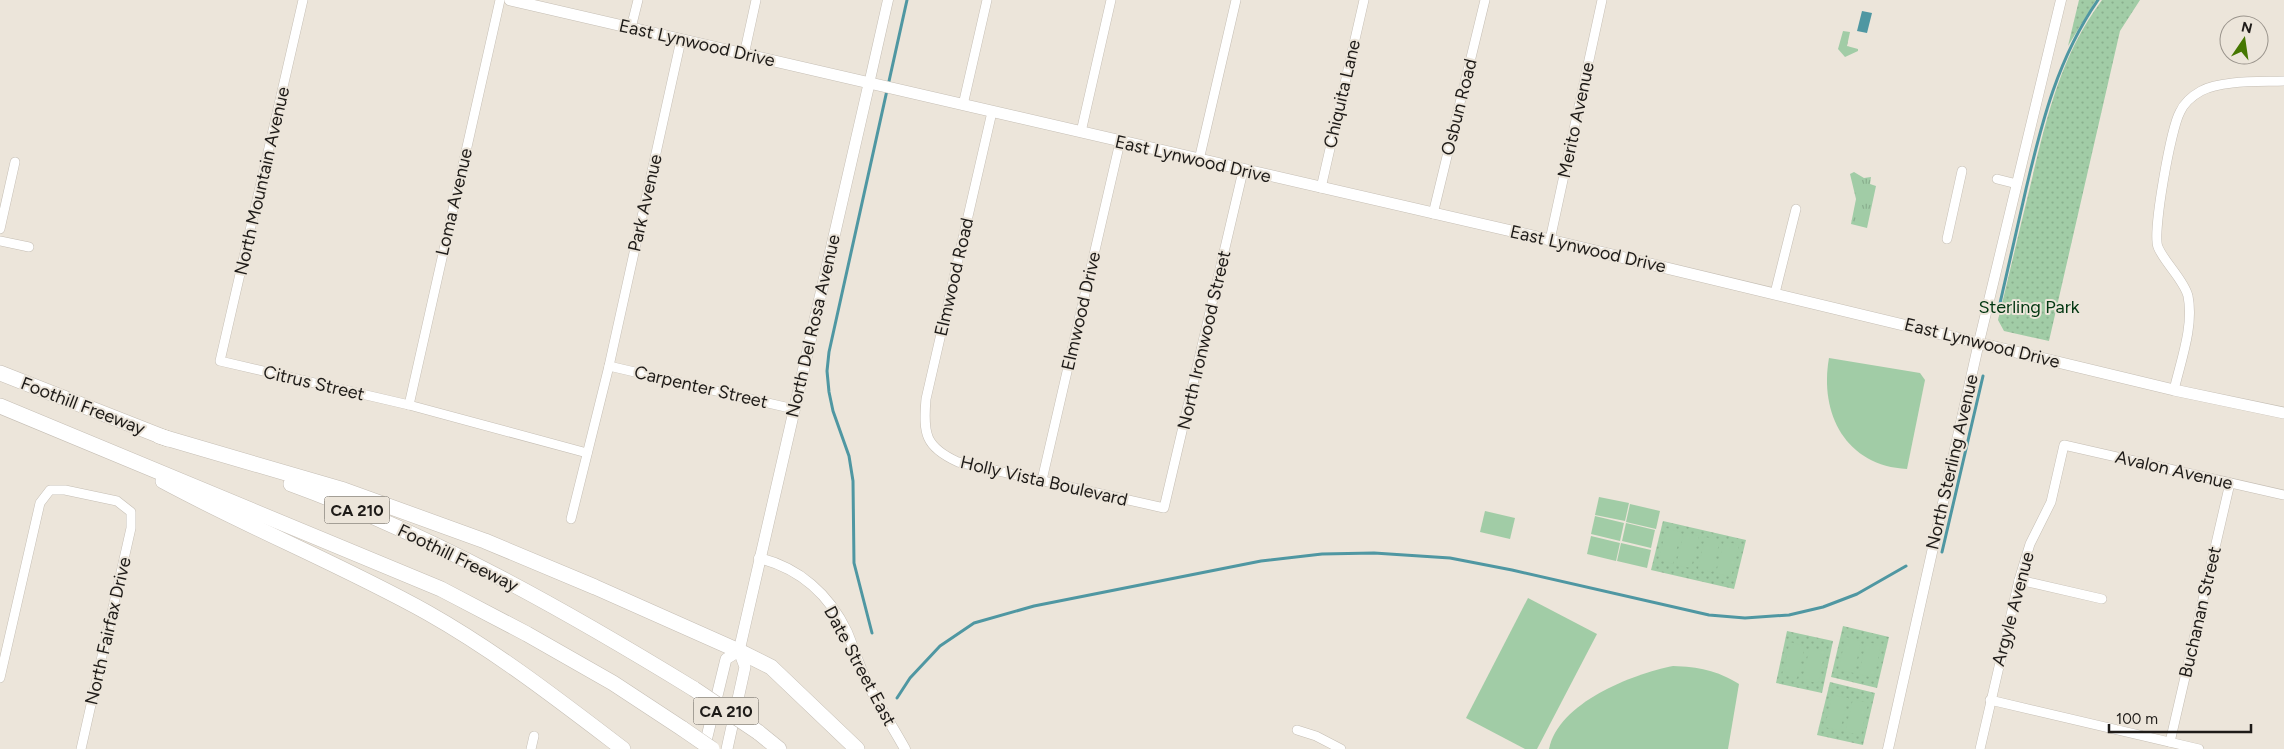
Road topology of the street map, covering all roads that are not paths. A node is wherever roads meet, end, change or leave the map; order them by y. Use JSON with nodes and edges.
{"nodes":[{"id":1,"x":303,"y":0,"type":"edge"},
{"id":2,"x":500,"y":0,"type":"edge"},
{"id":3,"x":510,"y":0,"type":"edge"},
{"id":4,"x":638,"y":0,"type":"edge"},
{"id":5,"x":756,"y":0,"type":"edge"},
{"id":6,"x":888,"y":0,"type":"edge"},
{"id":7,"x":987,"y":0,"type":"edge"},
{"id":8,"x":1111,"y":0,"type":"edge"},
{"id":9,"x":1236,"y":0,"type":"edge"},
{"id":10,"x":1364,"y":0,"type":"edge"},
{"id":11,"x":1485,"y":0,"type":"edge"},
{"id":12,"x":1602,"y":0,"type":"edge"},
{"id":13,"x":2061,"y":0,"type":"edge"},
{"id":14,"x":631,"y":28,"type":"junction"},
{"id":15,"x":681,"y":40,"type":"junction"},
{"id":16,"x":744,"y":54,"type":"junction"},
{"id":17,"x":2284,"y":81,"type":"edge"},
{"id":18,"x":869,"y":84,"type":"junction"},
{"id":19,"x":963,"y":105,"type":"junction"},
{"id":20,"x":992,"y":112,"type":"junction"},
{"id":21,"x":1081,"y":132,"type":"junction"},
{"id":22,"x":1120,"y":142,"type":"junction"},
{"id":23,"x":1199,"y":160,"type":"junction"},
{"id":24,"x":15,"y":162,"type":"dead end"},
{"id":25,"x":1243,"y":171,"type":"junction"},
{"id":26,"x":1962,"y":171,"type":"dead end"},
{"id":27,"x":1997,"y":179,"type":"dead end"},
{"id":28,"x":2017,"y":184,"type":"junction"},
{"id":29,"x":1321,"y":188,"type":"junction"},
{"id":30,"x":1796,"y":209,"type":"dead end"},
{"id":31,"x":1432,"y":214,"type":"junction"},
{"id":32,"x":0,"y":229,"type":"edge"},
{"id":33,"x":1947,"y":239,"type":"dead end"},
{"id":34,"x":1550,"y":240,"type":"junction"},
{"id":35,"x":0,"y":241,"type":"edge"},
{"id":36,"x":29,"y":248,"type":"dead end"},
{"id":37,"x":1775,"y":293,"type":"junction"},
{"id":38,"x":1979,"y":342,"type":"junction"},
{"id":39,"x":220,"y":361,"type":"joint"},
{"id":40,"x":609,"y":366,"type":"junction"},
{"id":41,"x":0,"y":373,"type":"edge"},
{"id":42,"x":2174,"y":390,"type":"junction"},
{"id":43,"x":408,"y":405,"type":"junction"},
{"id":44,"x":0,"y":406,"type":"edge"},
{"id":45,"x":794,"y":409,"type":"junction"},
{"id":46,"x":2284,"y":413,"type":"edge"},
{"id":47,"x":159,"y":436,"type":"junction"},
{"id":48,"x":930,"y":442,"type":"joint"},
{"id":49,"x":94,"y":444,"type":"junction"},
{"id":50,"x":2064,"y":444,"type":"joint"},
{"id":51,"x":587,"y":453,"type":"junction"},
{"id":52,"x":1042,"y":480,"type":"junction"},
{"id":53,"x":2230,"y":483,"type":"junction"},
{"id":54,"x":2284,"y":495,"type":"edge"},
{"id":55,"x":1164,"y":508,"type":"joint"},
{"id":56,"x":571,"y":519,"type":"dead end"},
{"id":57,"x":759,"y":558,"type":"junction"},
{"id":58,"x":2019,"y":580,"type":"junction"},
{"id":59,"x":2102,"y":599,"type":"dead end"},
{"id":60,"x":739,"y":651,"type":"junction"},
{"id":61,"x":0,"y":678,"type":"edge"},
{"id":62,"x":1990,"y":700,"type":"junction"},
{"id":63,"x":1297,"y":730,"type":"dead end"},
{"id":64,"x":534,"y":736,"type":"dead end"},
{"id":65,"x":2170,"y":742,"type":"junction"},
{"id":66,"x":81,"y":749,"type":"edge"},
{"id":67,"x":531,"y":749,"type":"edge"},
{"id":68,"x":623,"y":749,"type":"edge"},
{"id":69,"x":704,"y":749,"type":"edge"},
{"id":70,"x":712,"y":749,"type":"edge"},
{"id":71,"x":727,"y":749,"type":"edge"},
{"id":72,"x":779,"y":749,"type":"edge"},
{"id":73,"x":857,"y":749,"type":"edge"},
{"id":74,"x":906,"y":749,"type":"edge"},
{"id":75,"x":1341,"y":749,"type":"edge"},
{"id":76,"x":1888,"y":749,"type":"edge"},
{"id":77,"x":1980,"y":749,"type":"edge"},
{"id":78,"x":2199,"y":749,"type":"edge"}],
"edges":[{"from":1,"to":39,"type":"street","name":"North Mountain Avenue"},
{"from":2,"to":43,"type":"street","name":"Loma Avenue"},
{"from":3,"to":14,"type":"main road","name":"East Lynwood Drive"},
{"from":4,"to":14,"type":"street"},
{"from":5,"to":16,"type":"street"},
{"from":6,"to":18,"type":"street","name":"North Del Rosa Avenue"},
{"from":7,"to":19,"type":"street"},
{"from":8,"to":21,"type":"street"},
{"from":9,"to":23,"type":"street"},
{"from":10,"to":29,"type":"street","name":"Chiquita Lane"},
{"from":11,"to":31,"type":"street","name":"Osbun Road"},
{"from":12,"to":34,"type":"street","name":"Merito Avenue"},
{"from":13,"to":28,"type":"street","name":"North Sterling Avenue"},
{"from":14,"to":15,"type":"main road","name":"East Lynwood Drive"},
{"from":15,"to":16,"type":"main road","name":"East Lynwood Drive"},
{"from":15,"to":40,"type":"street","name":"Park Avenue"},
{"from":16,"to":18,"type":"main road","name":"East Lynwood Drive"},
{"from":17,"to":42,"type":"street"},
{"from":18,"to":19,"type":"main road","name":"East Lynwood Drive"},
{"from":18,"to":45,"type":"main road","name":"North Del Rosa Avenue"},
{"from":19,"to":20,"type":"main road","name":"East Lynwood Drive"},
{"from":20,"to":21,"type":"main road","name":"East Lynwood Drive"},
{"from":20,"to":48,"type":"street","name":"Elmwood Road"},
{"from":21,"to":22,"type":"main road","name":"East Lynwood Drive"},
{"from":22,"to":23,"type":"main road","name":"East Lynwood Drive"},
{"from":22,"to":52,"type":"street","name":"Elmwood Drive"},
{"from":23,"to":25,"type":"main road","name":"East Lynwood Drive"},
{"from":24,"to":32,"type":"street"},
{"from":25,"to":29,"type":"main road","name":"East Lynwood Drive"},
{"from":25,"to":55,"type":"street","name":"North Ironwood Street"},
{"from":26,"to":33,"type":"street"},
{"from":27,"to":28,"type":"street"},
{"from":28,"to":38,"type":"street","name":"North Sterling Avenue"},
{"from":29,"to":31,"type":"main road","name":"East Lynwood Drive"},
{"from":30,"to":37,"type":"street"},
{"from":31,"to":34,"type":"main road","name":"East Lynwood Drive"},
{"from":34,"to":37,"type":"main road","name":"East Lynwood Drive"},
{"from":35,"to":36,"type":"street"},
{"from":37,"to":38,"type":"main road","name":"East Lynwood Drive"},
{"from":38,"to":42,"type":"main road","name":"East Lynwood Drive"},
{"from":38,"to":76,"type":"street","name":"North Sterling Avenue"},
{"from":39,"to":43,"type":"street","name":"Citrus Street"},
{"from":40,"to":45,"type":"street","name":"Carpenter Street"},
{"from":40,"to":51,"type":"street","name":"Park Avenue"},
{"from":41,"to":47,"type":"highway","name":"Foothill Freeway","number":"CA 210"},
{"from":42,"to":46,"type":"main road","name":"East Lynwood Drive"},
{"from":43,"to":51,"type":"street","name":"Citrus Street"},
{"from":44,"to":49,"type":"highway","name":"Foothill Freeway","number":"CA 210"},
{"from":45,"to":57,"type":"main road","name":"North Del Rosa Avenue"},
{"from":47,"to":60,"type":"highway"},
{"from":47,"to":72,"type":"highway","name":"Foothill Freeway","number":"CA 210","bridge":true},
{"from":48,"to":52,"type":"street","name":"Holly Vista Boulevard"},
{"from":49,"to":68,"type":"highway"},
{"from":49,"to":70,"type":"highway","name":"Foothill Freeway","number":"CA 210","bridge":true},
{"from":50,"to":53,"type":"street","name":"Avalon Avenue"},
{"from":50,"to":58,"type":"street","name":"Argyle Avenue"},
{"from":51,"to":56,"type":"street","name":"Park Avenue"},
{"from":52,"to":55,"type":"street","name":"Holly Vista Boulevard"},
{"from":53,"to":54,"type":"street","name":"Avalon Avenue"},
{"from":53,"to":65,"type":"street","name":"Buchanan Street"},
{"from":57,"to":60,"type":"main road","name":"North Del Rosa Avenue"},
{"from":57,"to":74,"type":"street","name":"Date Street East"},
{"from":58,"to":59,"type":"street"},
{"from":58,"to":62,"type":"street","name":"Argyle Avenue"},
{"from":60,"to":69,"type":"main road","name":"North Del Rosa Avenue"},
{"from":60,"to":71,"type":"main road","name":"North Del Rosa Avenue"},
{"from":60,"to":73,"type":"highway"},
{"from":61,"to":66,"type":"street","name":"North Fairfax Drive"},
{"from":62,"to":65,"type":"street"},
{"from":62,"to":77,"type":"street","name":"Argyle Avenue"},
{"from":63,"to":75,"type":"street"},
{"from":64,"to":67,"type":"street"},
{"from":65,"to":78,"type":"street"}]}
